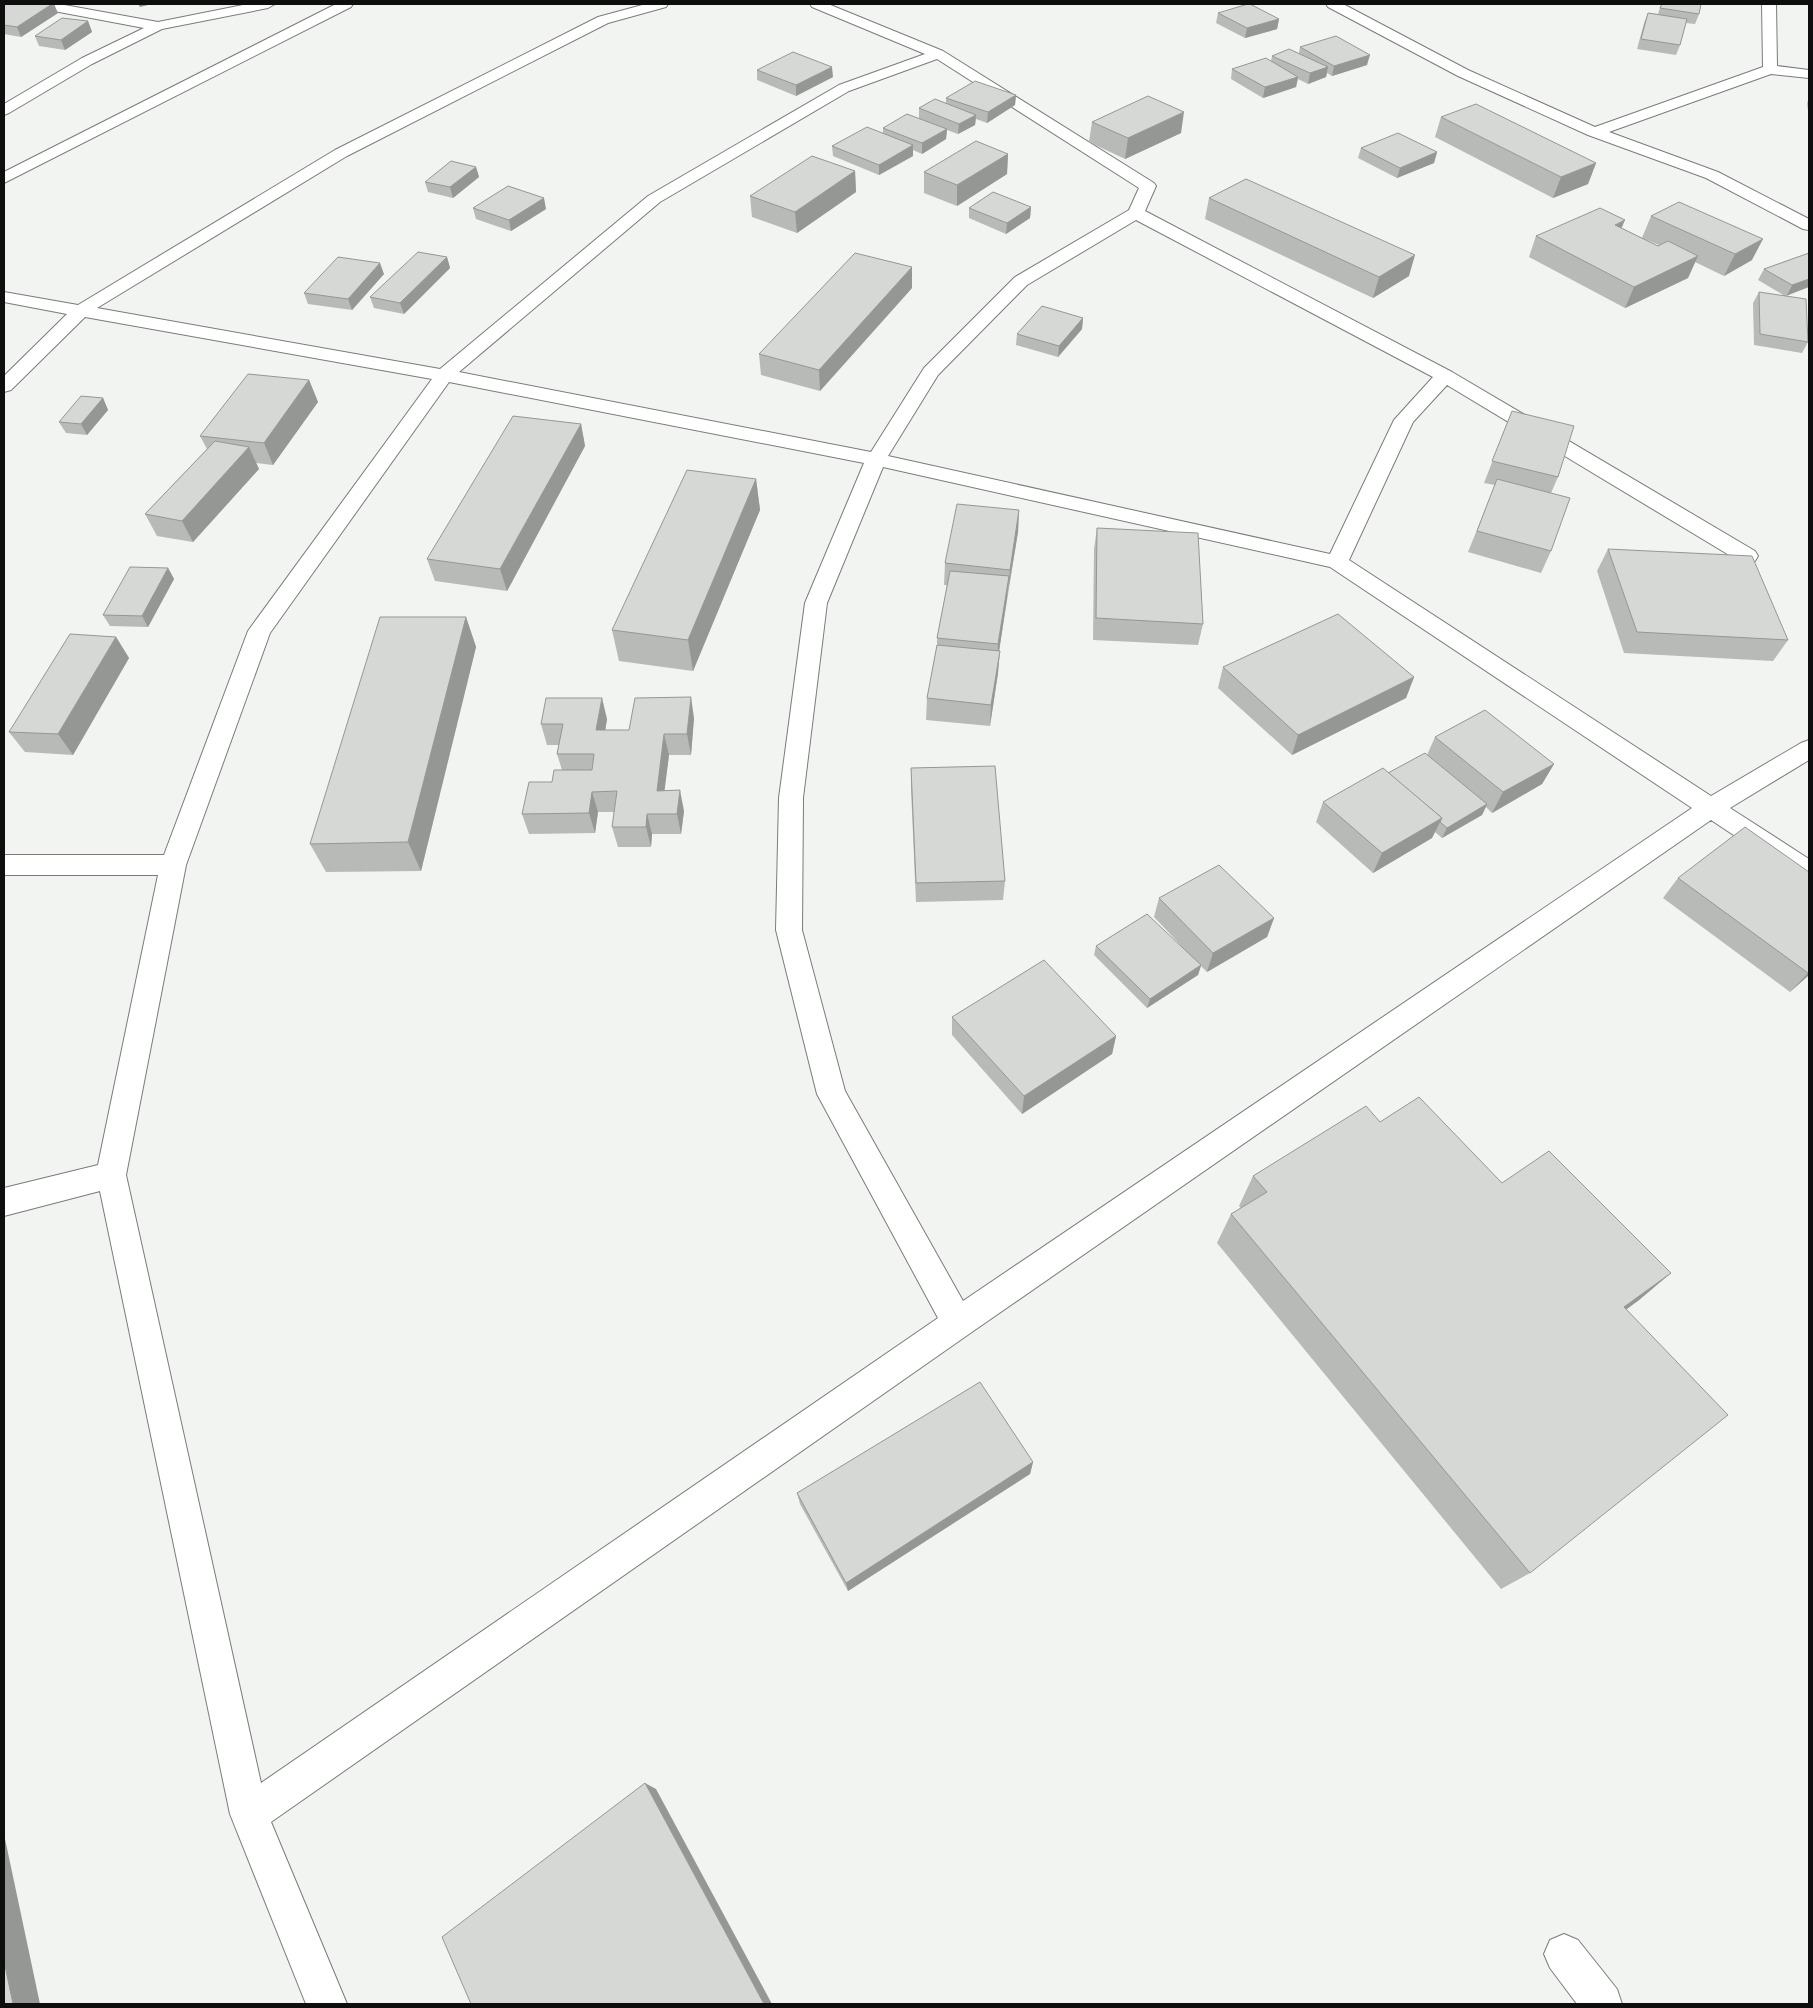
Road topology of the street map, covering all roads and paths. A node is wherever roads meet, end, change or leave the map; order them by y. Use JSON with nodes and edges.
{"nodes":[{"id":1,"x":38,"y":4,"type":"edge"},
{"id":2,"x":268,"y":4,"type":"edge"},
{"id":3,"x":346,"y":4,"type":"edge"},
{"id":4,"x":661,"y":4,"type":"edge"},
{"id":5,"x":817,"y":4,"type":"edge"},
{"id":6,"x":1333,"y":4,"type":"edge"},
{"id":7,"x":1769,"y":4,"type":"edge"},
{"id":8,"x":158,"y":26,"type":"junction"},
{"id":9,"x":938,"y":54,"type":"junction"},
{"id":10,"x":1770,"y":69,"type":"junction"},
{"id":11,"x":1809,"y":74,"type":"edge"},
{"id":12,"x":4,"y":110,"type":"edge"},
{"id":13,"x":1594,"y":132,"type":"junction"},
{"id":14,"x":4,"y":178,"type":"edge"},
{"id":15,"x":1136,"y":213,"type":"junction"},
{"id":16,"x":1809,"y":225,"type":"edge"},
{"id":17,"x":4,"y":297,"type":"edge"},
{"id":18,"x":80,"y":310,"type":"junction"},
{"id":19,"x":444,"y":375,"type":"junction"},
{"id":20,"x":1445,"y":376,"type":"junction"},
{"id":21,"x":4,"y":386,"type":"edge"},
{"id":22,"x":876,"y":459,"type":"junction"},
{"id":23,"x":1746,"y":556,"type":"edge"},
{"id":24,"x":1337,"y":562,"type":"junction"},
{"id":25,"x":1809,"y":749,"type":"edge"},
{"id":26,"x":1712,"y":807,"type":"junction"},
{"id":27,"x":4,"y":865,"type":"edge"},
{"id":28,"x":173,"y":865,"type":"junction"},
{"id":29,"x":1809,"y":872,"type":"edge"},
{"id":30,"x":110,"y":1175,"type":"junction"},
{"id":31,"x":4,"y":1202,"type":"edge"},
{"id":32,"x":958,"y":1323,"type":"junction"},
{"id":33,"x":249,"y":1814,"type":"junction"},
{"id":34,"x":1564,"y":1954,"type":"dead end"},
{"id":35,"x":326,"y":2004,"type":"edge"},
{"id":36,"x":1602,"y":2004,"type":"edge"}],
"edges":[{"from":1,"to":8,"type":"street"},
{"from":2,"to":8,"type":"street"},
{"from":3,"to":14,"type":"street"},
{"from":4,"to":18,"type":"street"},
{"from":5,"to":9,"type":"street"},
{"from":6,"to":13,"type":"street"},
{"from":7,"to":10,"type":"street"},
{"from":8,"to":12,"type":"street"},
{"from":9,"to":15,"type":"street"},
{"from":9,"to":19,"type":"street"},
{"from":10,"to":11,"type":"street"},
{"from":10,"to":13,"type":"street"},
{"from":13,"to":16,"type":"street"},
{"from":15,"to":20,"type":"street"},
{"from":15,"to":22,"type":"street"},
{"from":17,"to":18,"type":"street"},
{"from":18,"to":19,"type":"street"},
{"from":18,"to":21,"type":"street"},
{"from":19,"to":22,"type":"street"},
{"from":19,"to":28,"type":"street"},
{"from":20,"to":23,"type":"street"},
{"from":20,"to":24,"type":"street"},
{"from":22,"to":24,"type":"street"},
{"from":22,"to":32,"type":"street"},
{"from":24,"to":26,"type":"street"},
{"from":25,"to":26,"type":"street"},
{"from":26,"to":29,"type":"street"},
{"from":26,"to":32,"type":"street"},
{"from":27,"to":28,"type":"street"},
{"from":28,"to":30,"type":"street"},
{"from":30,"to":31,"type":"street"},
{"from":30,"to":33,"type":"street"},
{"from":32,"to":33,"type":"street"},
{"from":33,"to":35,"type":"street"},
{"from":34,"to":36,"type":"street"}]}
